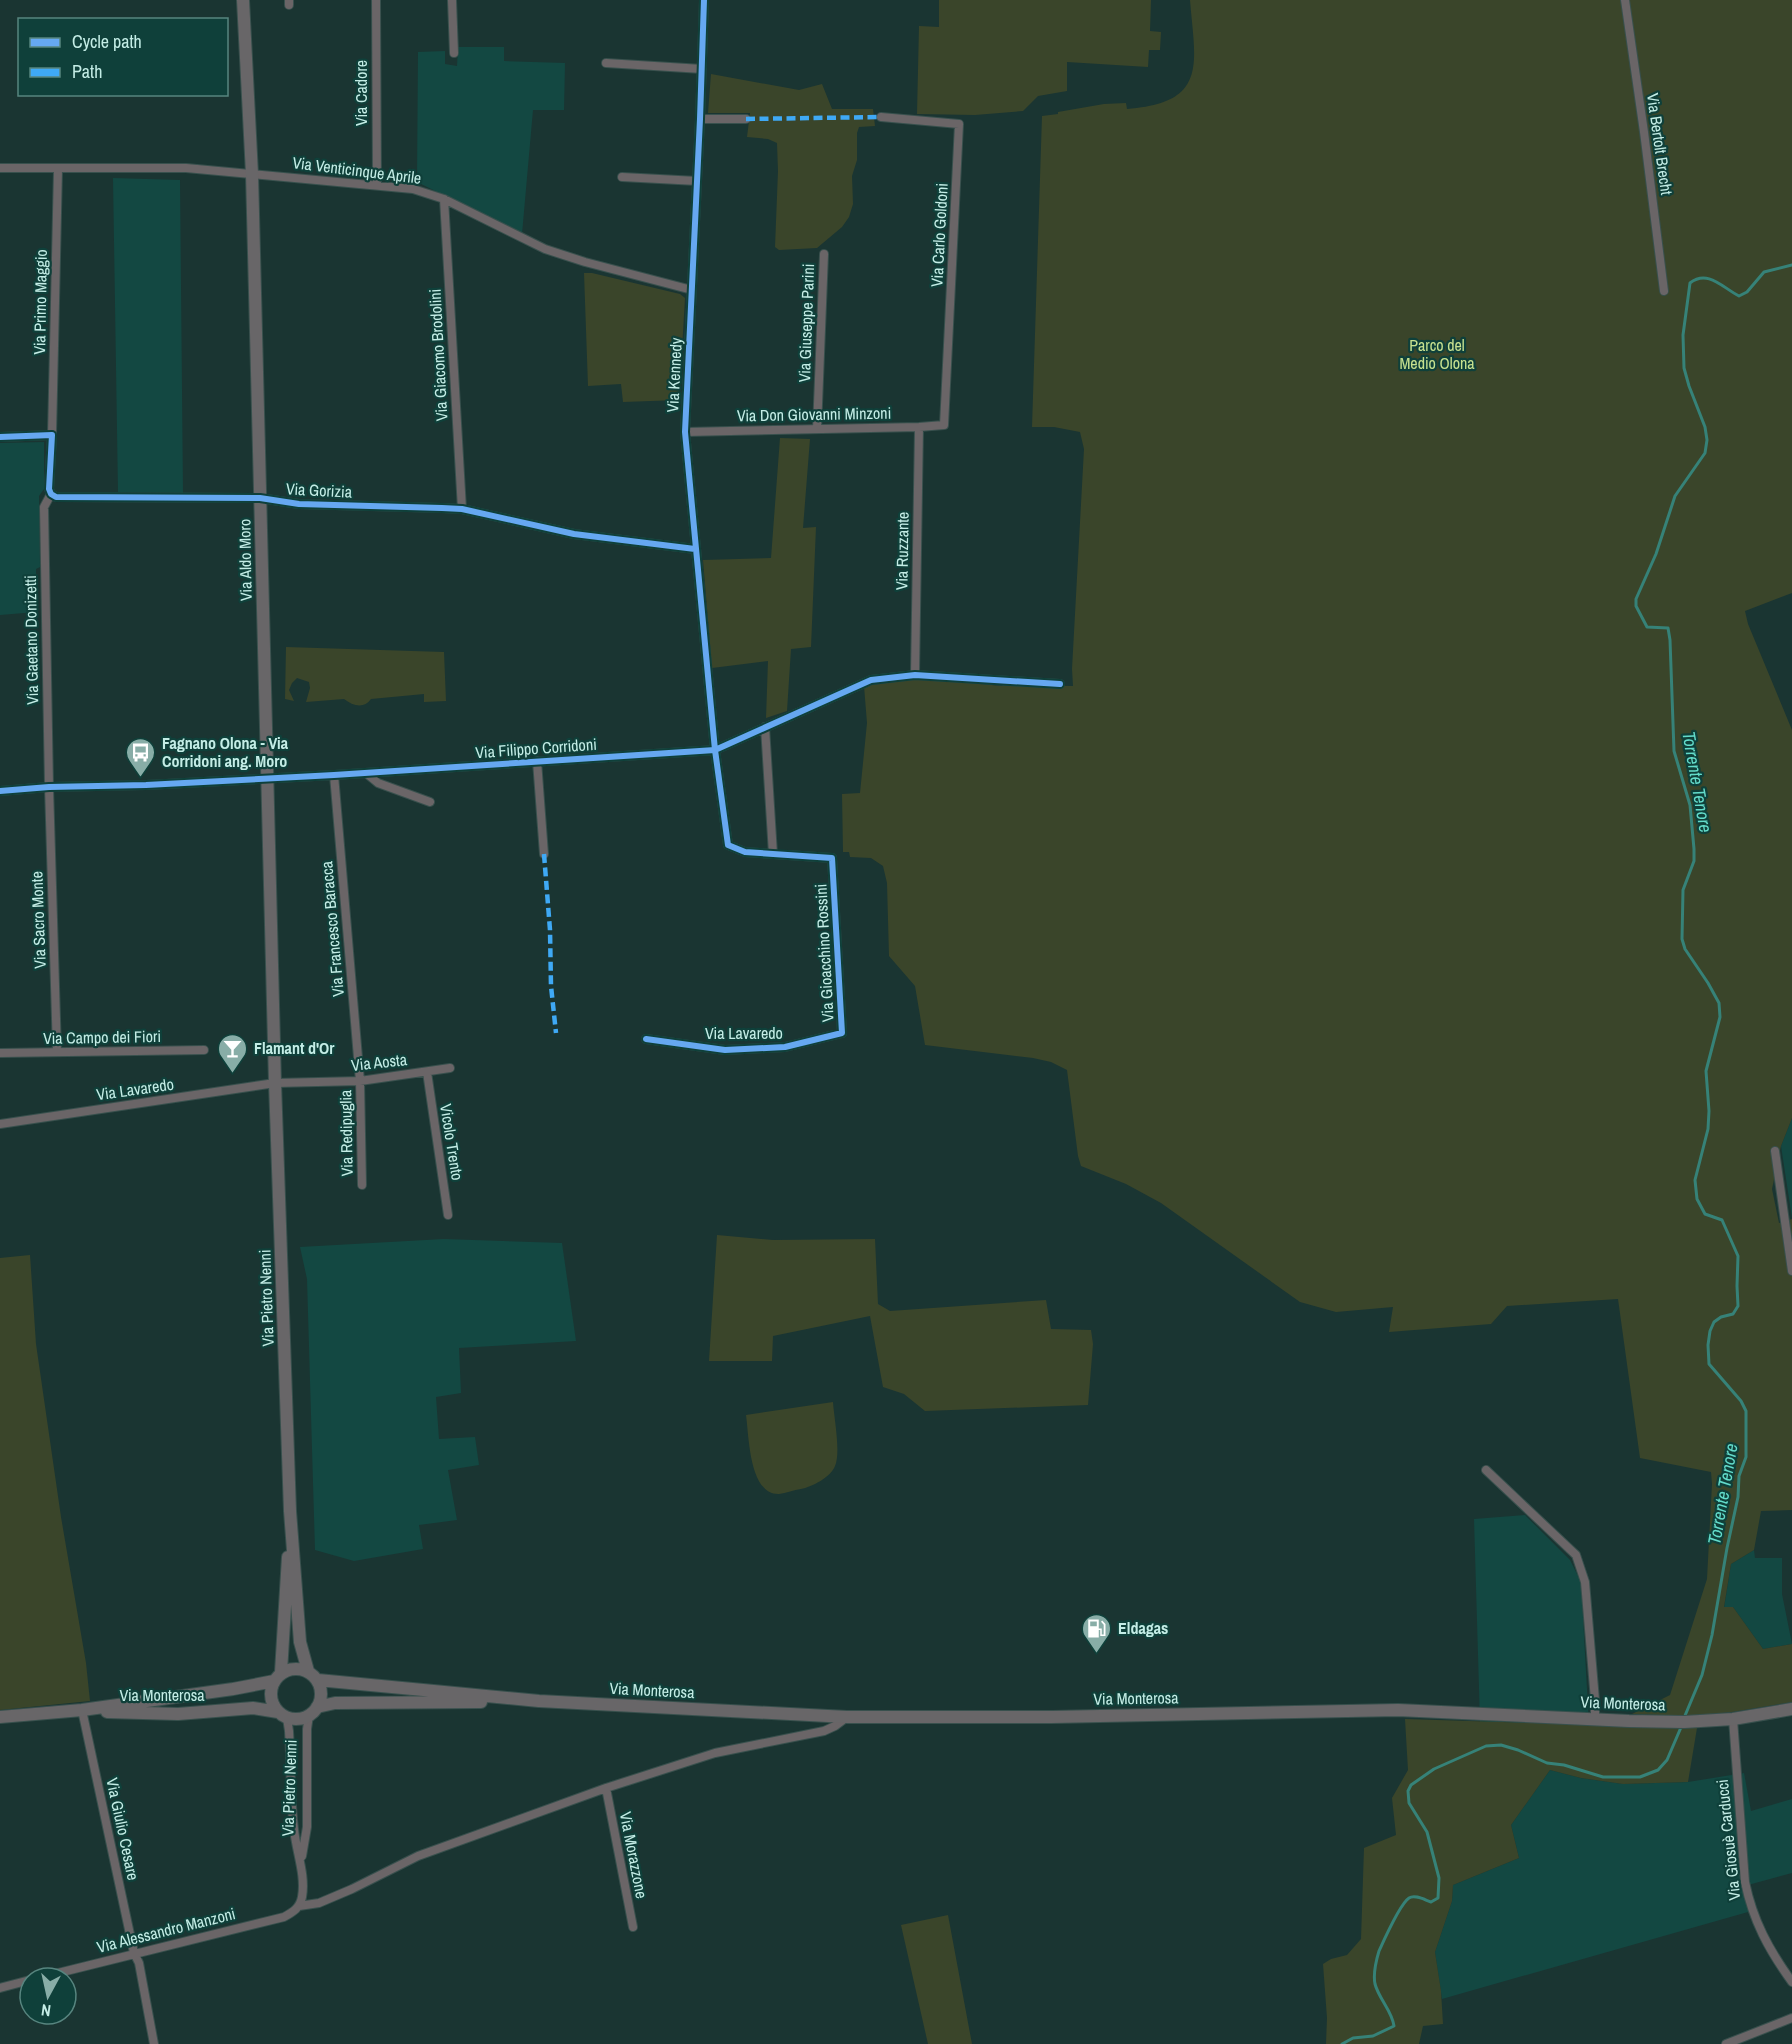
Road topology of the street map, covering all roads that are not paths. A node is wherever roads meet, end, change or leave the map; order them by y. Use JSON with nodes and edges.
{"nodes":[{"id":1,"x":243,"y":0,"type":"edge"},
{"id":2,"x":376,"y":0,"type":"edge"},
{"id":3,"x":452,"y":0,"type":"edge"},
{"id":4,"x":704,"y":0,"type":"edge"},
{"id":5,"x":1625,"y":0,"type":"edge"},
{"id":6,"x":454,"y":53,"type":"dead end"},
{"id":7,"x":606,"y":63,"type":"dead end"},
{"id":8,"x":702,"y":69,"type":"junction"},
{"id":9,"x":882,"y":117,"type":"dead end"},
{"id":10,"x":746,"y":118,"type":"dead end"},
{"id":11,"x":700,"y":119,"type":"junction"},
{"id":12,"x":0,"y":168,"type":"edge"},
{"id":13,"x":58,"y":169,"type":"junction"},
{"id":14,"x":252,"y":174,"type":"junction"},
{"id":15,"x":622,"y":177,"type":"dead end"},
{"id":16,"x":697,"y":181,"type":"junction"},
{"id":17,"x":377,"y":185,"type":"junction"},
{"id":18,"x":444,"y":199,"type":"junction"},
{"id":19,"x":824,"y":254,"type":"dead end"},
{"id":20,"x":692,"y":290,"type":"junction"},
{"id":21,"x":1664,"y":291,"type":"dead end"},
{"id":22,"x":944,"y":425,"type":"joint"},
{"id":23,"x":919,"y":427,"type":"junction"},
{"id":24,"x":817,"y":429,"type":"junction"},
{"id":25,"x":685,"y":432,"type":"junction"},
{"id":26,"x":52,"y":435,"type":"junction"},
{"id":27,"x":0,"y":437,"type":"edge"},
{"id":28,"x":51,"y":494,"type":"junction"},
{"id":29,"x":260,"y":498,"type":"junction"},
{"id":30,"x":462,"y":509,"type":"junction"},
{"id":31,"x":695,"y":549,"type":"junction"},
{"id":32,"x":915,"y":675,"type":"junction"},
{"id":33,"x":1060,"y":684,"type":"dead end"},
{"id":34,"x":765,"y":727,"type":"junction"},
{"id":35,"x":714,"y":750,"type":"junction"},
{"id":36,"x":537,"y":761,"type":"junction"},
{"id":37,"x":366,"y":772,"type":"junction"},
{"id":38,"x":334,"y":775,"type":"junction"},
{"id":39,"x":267,"y":778,"type":"junction"},
{"id":40,"x":49,"y":787,"type":"junction"},
{"id":41,"x":0,"y":791,"type":"edge"},
{"id":42,"x":430,"y":802,"type":"dead end"},
{"id":43,"x":544,"y":854,"type":"dead end"},
{"id":44,"x":773,"y":854,"type":"junction"},
{"id":45,"x":842,"y":1033,"type":"joint"},
{"id":46,"x":646,"y":1039,"type":"dead end"},
{"id":47,"x":204,"y":1050,"type":"dead end"},
{"id":48,"x":57,"y":1052,"type":"junction"},
{"id":49,"x":0,"y":1053,"type":"edge"},
{"id":50,"x":450,"y":1068,"type":"dead end"},
{"id":51,"x":427,"y":1072,"type":"junction"},
{"id":52,"x":360,"y":1081,"type":"junction"},
{"id":53,"x":275,"y":1083,"type":"junction"},
{"id":54,"x":0,"y":1124,"type":"edge"},
{"id":55,"x":1775,"y":1151,"type":"dead end"},
{"id":56,"x":363,"y":1185,"type":"dead end"},
{"id":57,"x":448,"y":1215,"type":"dead end"},
{"id":58,"x":1792,"y":1271,"type":"edge"},
{"id":59,"x":1486,"y":1470,"type":"dead end"},
{"id":60,"x":290,"y":1511,"type":"junction"},
{"id":61,"x":308,"y":1671,"type":"junction"},
{"id":62,"x":277,"y":1676,"type":"junction"},
{"id":63,"x":318,"y":1680,"type":"junction"},
{"id":64,"x":539,"y":1701,"type":"junction"},
{"id":65,"x":1792,"y":1709,"type":"edge"},
{"id":66,"x":82,"y":1710,"type":"junction"},
{"id":67,"x":313,"y":1711,"type":"junction"},
{"id":68,"x":282,"y":1715,"type":"junction"},
{"id":69,"x":0,"y":1717,"type":"edge"},
{"id":70,"x":847,"y":1717,"type":"junction"},
{"id":71,"x":1594,"y":1719,"type":"junction"},
{"id":72,"x":1733,"y":1719,"type":"junction"},
{"id":73,"x":606,"y":1788,"type":"junction"},
{"id":74,"x":300,"y":1863,"type":"junction"},
{"id":75,"x":299,"y":1906,"type":"junction"},
{"id":76,"x":633,"y":1927,"type":"dead end"},
{"id":77,"x":134,"y":1953,"type":"junction"},
{"id":78,"x":78,"y":1968,"type":"edge"},
{"id":79,"x":1792,"y":1982,"type":"edge"},
{"id":80,"x":18,"y":1983,"type":"edge"},
{"id":81,"x":0,"y":1988,"type":"edge"},
{"id":82,"x":1792,"y":2018,"type":"edge"},
{"id":83,"x":154,"y":2044,"type":"edge"},
{"id":84,"x":1726,"y":2044,"type":"edge"}],
"edges":[{"from":1,"to":14,"type":"main road","name":"Via Aldo Moro"},
{"from":2,"to":17,"type":"street","name":"Via Cadore"},
{"from":3,"to":6,"type":"street"},
{"from":4,"to":8,"type":"street","name":"Via Kennedy"},
{"from":5,"to":21,"type":"street","name":"Via Bertolt Brecht"},
{"from":7,"to":8,"type":"street"},
{"from":8,"to":11,"type":"street","name":"Via Kennedy"},
{"from":9,"to":22,"type":"street","name":"Via Carlo Goldoni"},
{"from":10,"to":11,"type":"street"},
{"from":11,"to":16,"type":"street","name":"Via Kennedy"},
{"from":12,"to":13,"type":"street","name":"Via Venticinque Aprile"},
{"from":13,"to":14,"type":"street","name":"Via Venticinque Aprile"},
{"from":13,"to":26,"type":"street","name":"Via Primo Maggio"},
{"from":14,"to":17,"type":"street","name":"Via Venticinque Aprile"},
{"from":14,"to":29,"type":"main road","name":"Via Aldo Moro"},
{"from":15,"to":16,"type":"street"},
{"from":16,"to":20,"type":"street","name":"Via Kennedy"},
{"from":17,"to":18,"type":"street","name":"Via Venticinque Aprile"},
{"from":18,"to":20,"type":"street","name":"Via Venticinque Aprile"},
{"from":18,"to":30,"type":"street","name":"Via Giacomo Brodolini"},
{"from":19,"to":24,"type":"street","name":"Via Giuseppe Parini"},
{"from":20,"to":25,"type":"street","name":"Via Kennedy"},
{"from":22,"to":23,"type":"street","name":"Via Don Giovanni Minzoni"},
{"from":23,"to":24,"type":"street","name":"Via Don Giovanni Minzoni"},
{"from":23,"to":32,"type":"street","name":"Via Ruzzante"},
{"from":24,"to":25,"type":"street","name":"Via Don Giovanni Minzoni"},
{"from":25,"to":31,"type":"street","name":"Via Kennedy"},
{"from":26,"to":27,"type":"street"},
{"from":26,"to":28,"type":"street"},
{"from":28,"to":29,"type":"street","name":"Via Gorizia"},
{"from":28,"to":40,"type":"street","name":"Via Gaetano Donizetti"},
{"from":29,"to":30,"type":"street","name":"Via Gorizia"},
{"from":29,"to":39,"type":"main road","name":"Via Aldo Moro"},
{"from":30,"to":31,"type":"street","name":"Via Gorizia"},
{"from":31,"to":35,"type":"street","name":"Via Kennedy"},
{"from":32,"to":33,"type":"street","name":"Via Filippo Corridoni"},
{"from":32,"to":34,"type":"street","name":"Via Filippo Corridoni"},
{"from":34,"to":35,"type":"street","name":"Via Filippo Corridoni"},
{"from":34,"to":44,"type":"street"},
{"from":35,"to":36,"type":"street","name":"Via Filippo Corridoni"},
{"from":35,"to":44,"type":"street","name":"Via Gioacchino Rossini"},
{"from":36,"to":37,"type":"street","name":"Via Filippo Corridoni"},
{"from":36,"to":43,"type":"street"},
{"from":37,"to":38,"type":"street","name":"Via Filippo Corridoni"},
{"from":37,"to":42,"type":"street"},
{"from":38,"to":39,"type":"street","name":"Via Filippo Corridoni"},
{"from":38,"to":52,"type":"street","name":"Via Francesco Baracca"},
{"from":39,"to":40,"type":"street","name":"Via Filippo Corridoni"},
{"from":39,"to":53,"type":"main road","name":"Via Aldo Moro"},
{"from":40,"to":41,"type":"street","name":"Via Filippo Corridoni"},
{"from":40,"to":48,"type":"street","name":"Via Sacro Monte"},
{"from":44,"to":45,"type":"street","name":"Via Gioacchino Rossini"},
{"from":45,"to":46,"type":"street","name":"Via Lavaredo"},
{"from":47,"to":48,"type":"street","name":"Via Campo dei Fiori"},
{"from":48,"to":49,"type":"street","name":"Via Campo dei Fiori"},
{"from":50,"to":51,"type":"street","name":"Via Aosta"},
{"from":51,"to":52,"type":"street","name":"Via Aosta"},
{"from":51,"to":57,"type":"street","name":"Vicolo Trento"},
{"from":52,"to":53,"type":"street","name":"Via Aosta"},
{"from":52,"to":56,"type":"street","name":"Via Redipuglia"},
{"from":53,"to":54,"type":"street","name":"Via Lavaredo"},
{"from":53,"to":60,"type":"main road","name":"Via Pietro Nenni"},
{"from":55,"to":58,"type":"street"},
{"from":59,"to":71,"type":"street"},
{"from":60,"to":61,"type":"main road","name":"Via Pietro Nenni"},
{"from":60,"to":62,"type":"main road","name":"Via Pietro Nenni"},
{"from":61,"to":62,"type":"main road"},
{"from":61,"to":63,"type":"main road"},
{"from":62,"to":66,"type":"main road","name":"Via Monterosa"},
{"from":62,"to":68,"type":"main road"},
{"from":63,"to":64,"type":"main road","name":"Via Monterosa"},
{"from":63,"to":67,"type":"main road"},
{"from":64,"to":67,"type":"main road","name":"Via Monterosa"},
{"from":64,"to":70,"type":"main road","name":"Via Monterosa"},
{"from":65,"to":72,"type":"main road","name":"Via Monterosa"},
{"from":66,"to":68,"type":"main road","name":"Via Monterosa"},
{"from":66,"to":69,"type":"main road","name":"Via Monterosa"},
{"from":66,"to":77,"type":"street","name":"Via Giulio Cesare"},
{"from":67,"to":68,"type":"main road"},
{"from":67,"to":74,"type":"street","name":"Via Pietro Nenni"},
{"from":68,"to":74,"type":"street","name":"Via Pietro Nenni"},
{"from":70,"to":71,"type":"main road","name":"Via Monterosa"},
{"from":70,"to":73,"type":"street","name":"Via Alessandro Manzoni"},
{"from":71,"to":72,"type":"main road","name":"Via Monterosa"},
{"from":72,"to":79,"type":"street","name":"Via Giosuè Carducci"},
{"from":73,"to":75,"type":"street","name":"Via Alessandro Manzoni"},
{"from":73,"to":76,"type":"street","name":"Via Morazzone"},
{"from":74,"to":75,"type":"street","name":"Via Pietro Nenni"},
{"from":75,"to":77,"type":"street","name":"Via Alessandro Manzoni"},
{"from":77,"to":78,"type":"street","name":"Via Alessandro Manzoni"},
{"from":77,"to":83,"type":"street","name":"Via Giulio Cesare"},
{"from":80,"to":81,"type":"street"},
{"from":82,"to":84,"type":"street"}]}
